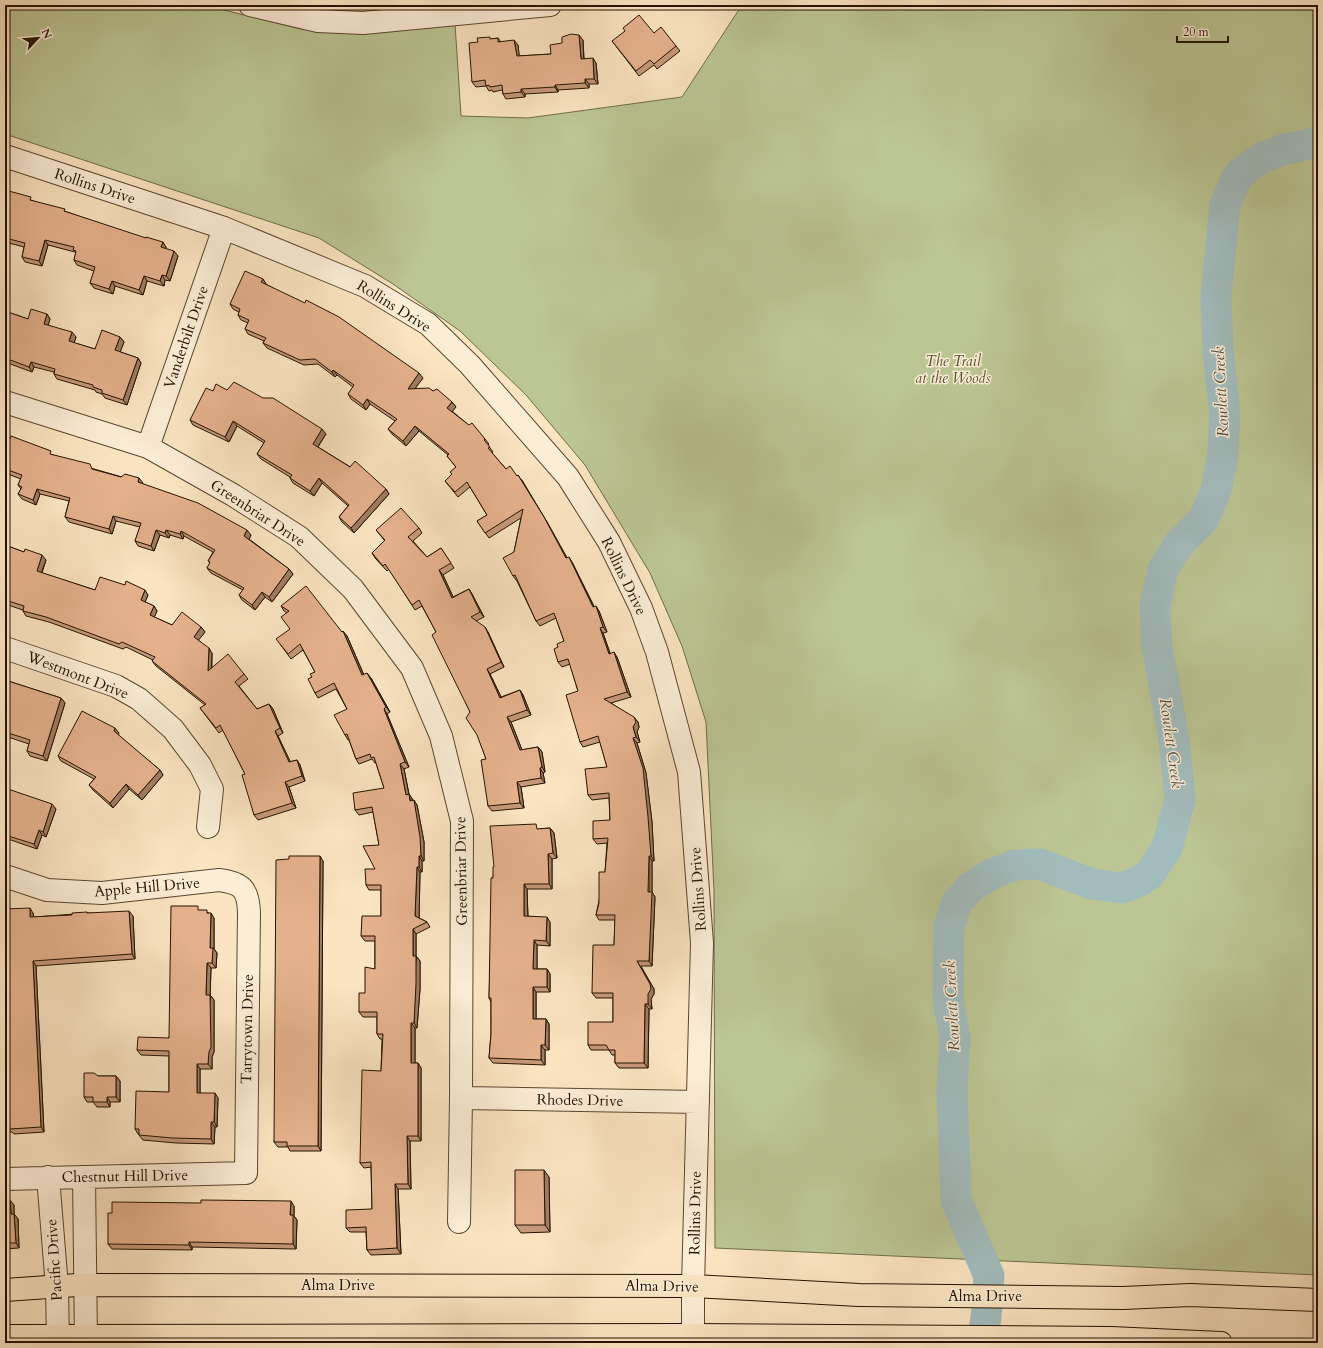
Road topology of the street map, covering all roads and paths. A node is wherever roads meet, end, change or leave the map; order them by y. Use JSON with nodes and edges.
{"nodes":[{"id":1,"x":250,"y":5,"type":"edge"},
{"id":2,"x":550,"y":5,"type":"edge"},
{"id":3,"x":403,"y":12,"type":"edge"},
{"id":4,"x":5,"y":156,"type":"edge"},
{"id":5,"x":224,"y":228,"type":"junction"},
{"id":6,"x":5,"y":402,"type":"edge"},
{"id":7,"x":148,"y":447,"type":"junction"},
{"id":8,"x":5,"y":648,"type":"edge"},
{"id":9,"x":208,"y":827,"type":"dead end"},
{"id":10,"x":5,"y":876,"type":"edge"},
{"id":11,"x":242,"y":888,"type":"joint"},
{"id":12,"x":462,"y":1098,"type":"junction"},
{"id":13,"x":698,"y":1102,"type":"junction"},
{"id":14,"x":246,"y":1173,"type":"joint"},
{"id":15,"x":48,"y":1177,"type":"junction"},
{"id":16,"x":84,"y":1177,"type":"junction"},
{"id":17,"x":5,"y":1179,"type":"edge"},
{"id":18,"x":459,"y":1222,"type":"dead end"},
{"id":19,"x":85,"y":1285,"type":"junction"},
{"id":20,"x":693,"y":1286,"type":"junction"},
{"id":21,"x":57,"y":1287,"type":"junction"},
{"id":22,"x":5,"y":1290,"type":"edge"},
{"id":23,"x":1318,"y":1300,"type":"edge"},
{"id":24,"x":5,"y":1336,"type":"edge"},
{"id":25,"x":58,"y":1339,"type":"edge"},
{"id":26,"x":85,"y":1339,"type":"edge"},
{"id":27,"x":693,"y":1339,"type":"edge"},
{"id":28,"x":1221,"y":1343,"type":"edge"}],
"edges":[{"from":1,"to":3,"type":"street"},
{"from":2,"to":3,"type":"street"},
{"from":4,"to":5,"type":"street","name":"Rollins Drive"},
{"from":5,"to":7,"type":"street","name":"Vanderbilt Drive"},
{"from":5,"to":13,"type":"street","name":"Rollins Drive"},
{"from":6,"to":7,"type":"street","name":"Greenbriar Drive"},
{"from":7,"to":12,"type":"street","name":"Greenbriar Drive"},
{"from":8,"to":9,"type":"street","name":"Westmont Drive"},
{"from":10,"to":11,"type":"street","name":"Apple Hill Drive"},
{"from":11,"to":14,"type":"street","name":"Tarrytown Drive"},
{"from":12,"to":13,"type":"street","name":"Rhodes Drive"},
{"from":12,"to":18,"type":"street","name":"Greenbriar Drive"},
{"from":13,"to":20,"type":"street","name":"Rollins Drive"},
{"from":14,"to":16,"type":"street","name":"Chestnut Hill Drive"},
{"from":15,"to":16,"type":"street","name":"Chestnut Hill Drive"},
{"from":15,"to":17,"type":"street","name":"Chestnut Hill Drive"},
{"from":15,"to":21,"type":"street","name":"Pacific Drive"},
{"from":16,"to":19,"type":"street","name":"Pacific Drive"},
{"from":19,"to":20,"type":"main road","name":"Alma Drive"},
{"from":19,"to":21,"type":"main road","name":"Alma Drive"},
{"from":19,"to":26,"type":"street","name":"Pacific Drive"},
{"from":20,"to":23,"type":"main road","name":"Alma Drive"},
{"from":20,"to":27,"type":"street","name":"Rollins Drive"},
{"from":21,"to":22,"type":"main road","name":"Alma Drive"},
{"from":21,"to":25,"type":"street","name":"Pacific Drive"},
{"from":24,"to":25,"type":"main road"},
{"from":25,"to":26,"type":"main road"},
{"from":26,"to":27,"type":"main road"},
{"from":27,"to":28,"type":"main road"}]}
